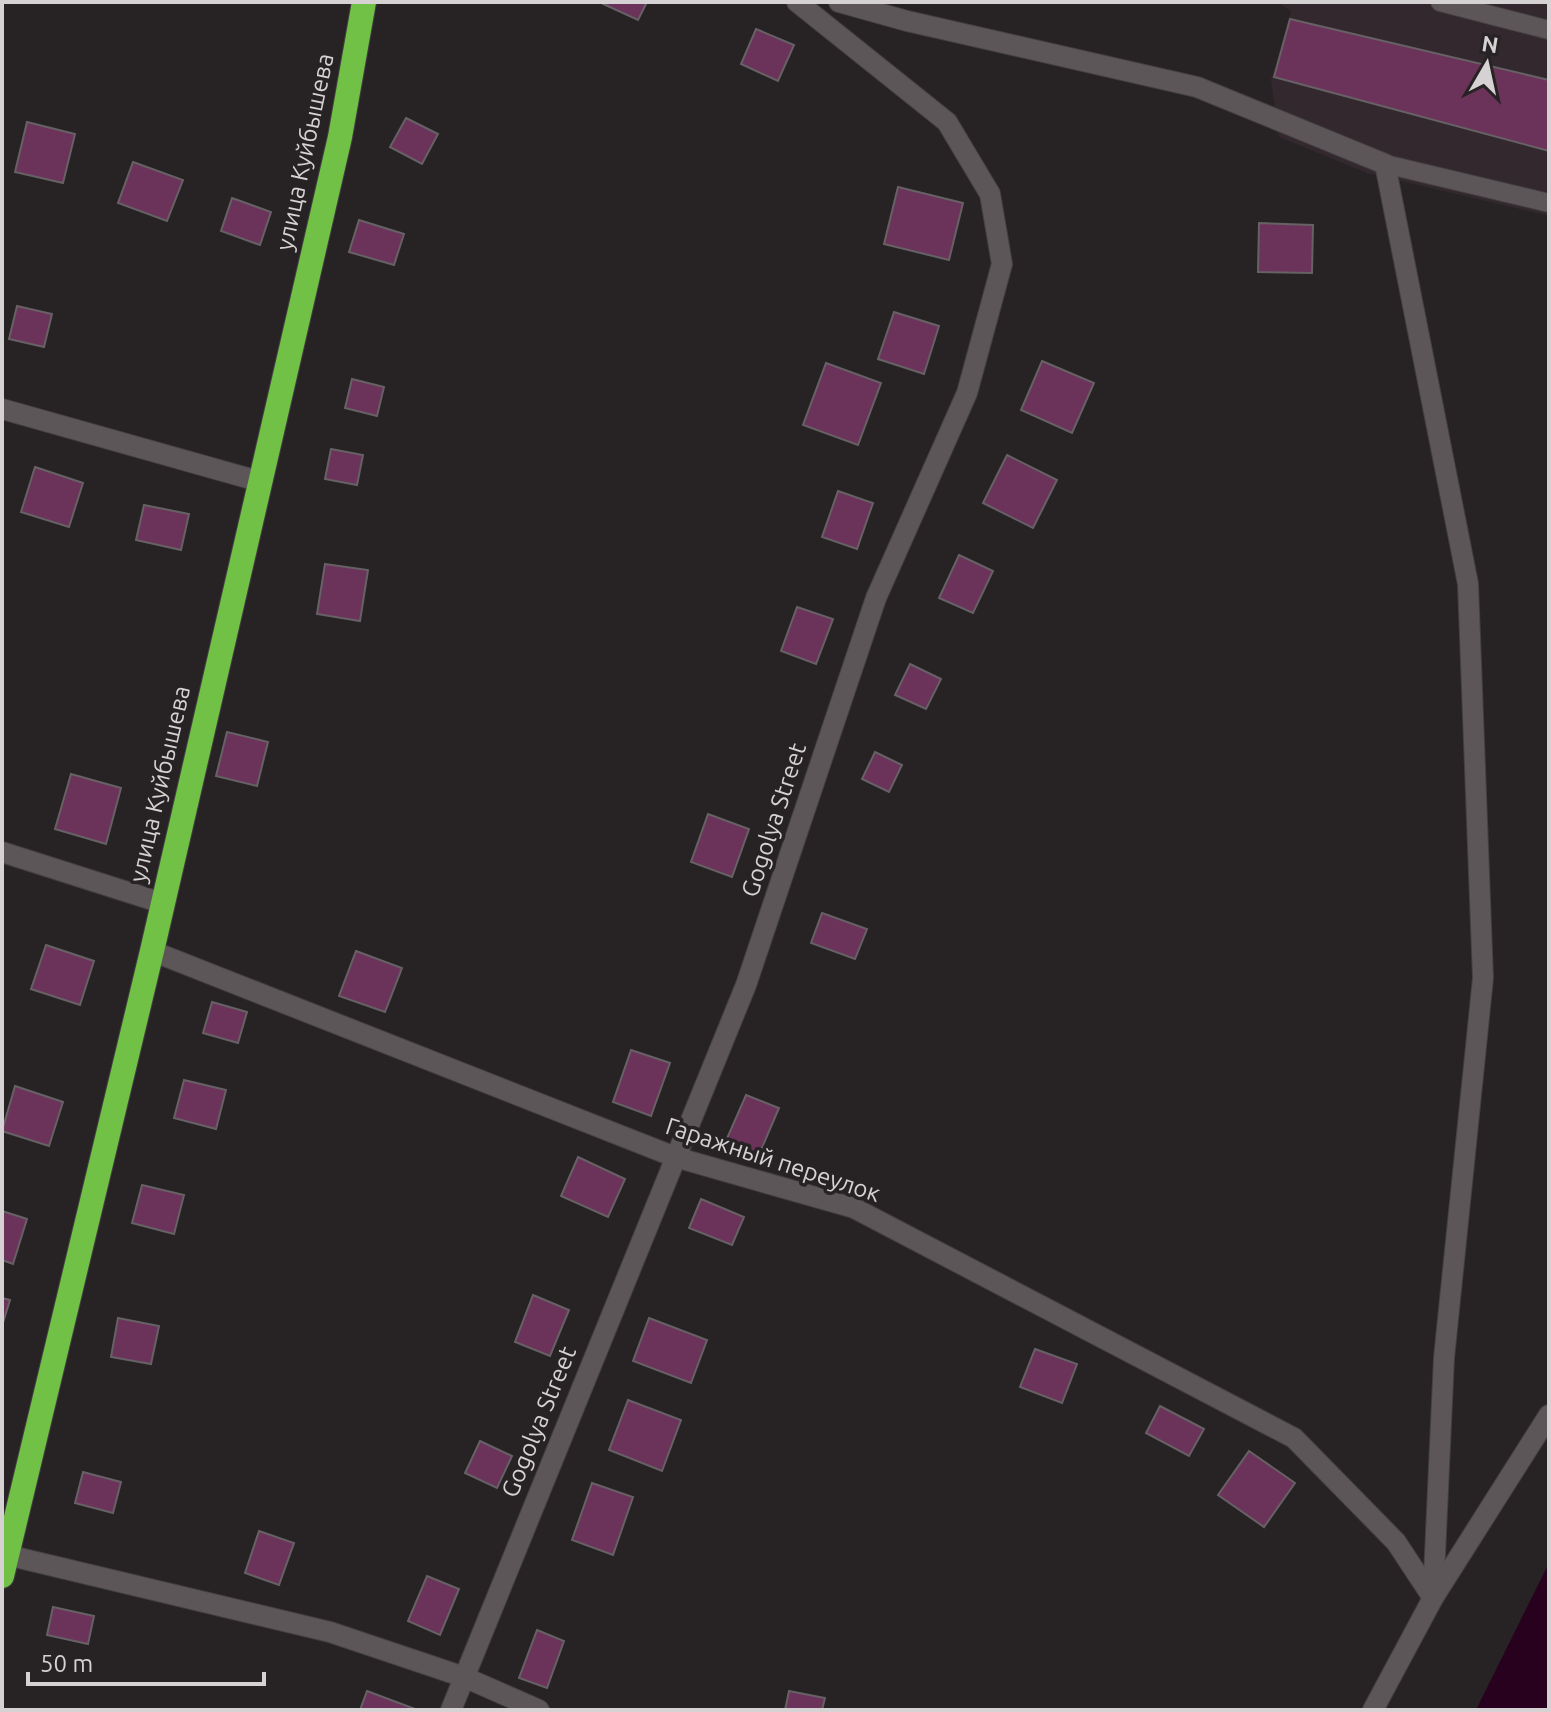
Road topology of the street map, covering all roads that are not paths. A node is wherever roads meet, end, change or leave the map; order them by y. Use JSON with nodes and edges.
{"nodes":[{"id":1,"x":364,"y":2,"type":"edge"},
{"id":2,"x":797,"y":2,"type":"edge"},
{"id":3,"x":839,"y":2,"type":"edge"},
{"id":4,"x":1440,"y":2,"type":"edge"},
{"id":5,"x":1549,"y":30,"type":"edge"},
{"id":6,"x":1385,"y":164,"type":"junction"},
{"id":7,"x":1549,"y":203,"type":"edge"},
{"id":8,"x":2,"y":409,"type":"edge"},
{"id":9,"x":258,"y":481,"type":"junction"},
{"id":10,"x":2,"y":852,"type":"edge"},
{"id":11,"x":162,"y":903,"type":"junction"},
{"id":12,"x":152,"y":951,"type":"junction"},
{"id":13,"x":675,"y":1157,"type":"junction"},
{"id":14,"x":1549,"y":1415,"type":"edge"},
{"id":15,"x":4,"y":1565,"type":"edge"},
{"id":16,"x":1433,"y":1598,"type":"junction"},
{"id":17,"x":464,"y":1677,"type":"junction"},
{"id":18,"x":451,"y":1710,"type":"edge"},
{"id":19,"x":539,"y":1710,"type":"edge"},
{"id":20,"x":1373,"y":1710,"type":"edge"}],
"edges":[{"from":1,"to":9,"type":"highway","name":"улица Куйбышева"},
{"from":2,"to":13,"type":"street","name":"Gogolya Street"},
{"from":3,"to":6,"type":"street"},
{"from":4,"to":5,"type":"lane"},
{"from":6,"to":7,"type":"lane"},
{"from":6,"to":16,"type":"street"},
{"from":8,"to":9,"type":"street"},
{"from":9,"to":11,"type":"highway","name":"улица Куйбышева"},
{"from":10,"to":11,"type":"street"},
{"from":11,"to":12,"type":"highway","name":"улица Куйбышева"},
{"from":12,"to":13,"type":"street","name":"Гаражный переулок"},
{"from":12,"to":15,"type":"highway","name":"улица Куйбышева"},
{"from":13,"to":16,"type":"street","name":"Гаражный переулок"},
{"from":13,"to":17,"type":"street","name":"Gogolya Street"},
{"from":14,"to":16,"type":"street"},
{"from":15,"to":17,"type":"street"},
{"from":16,"to":20,"type":"street"},
{"from":17,"to":18,"type":"street","name":"Gogolya Street"},
{"from":17,"to":19,"type":"street"}]}
